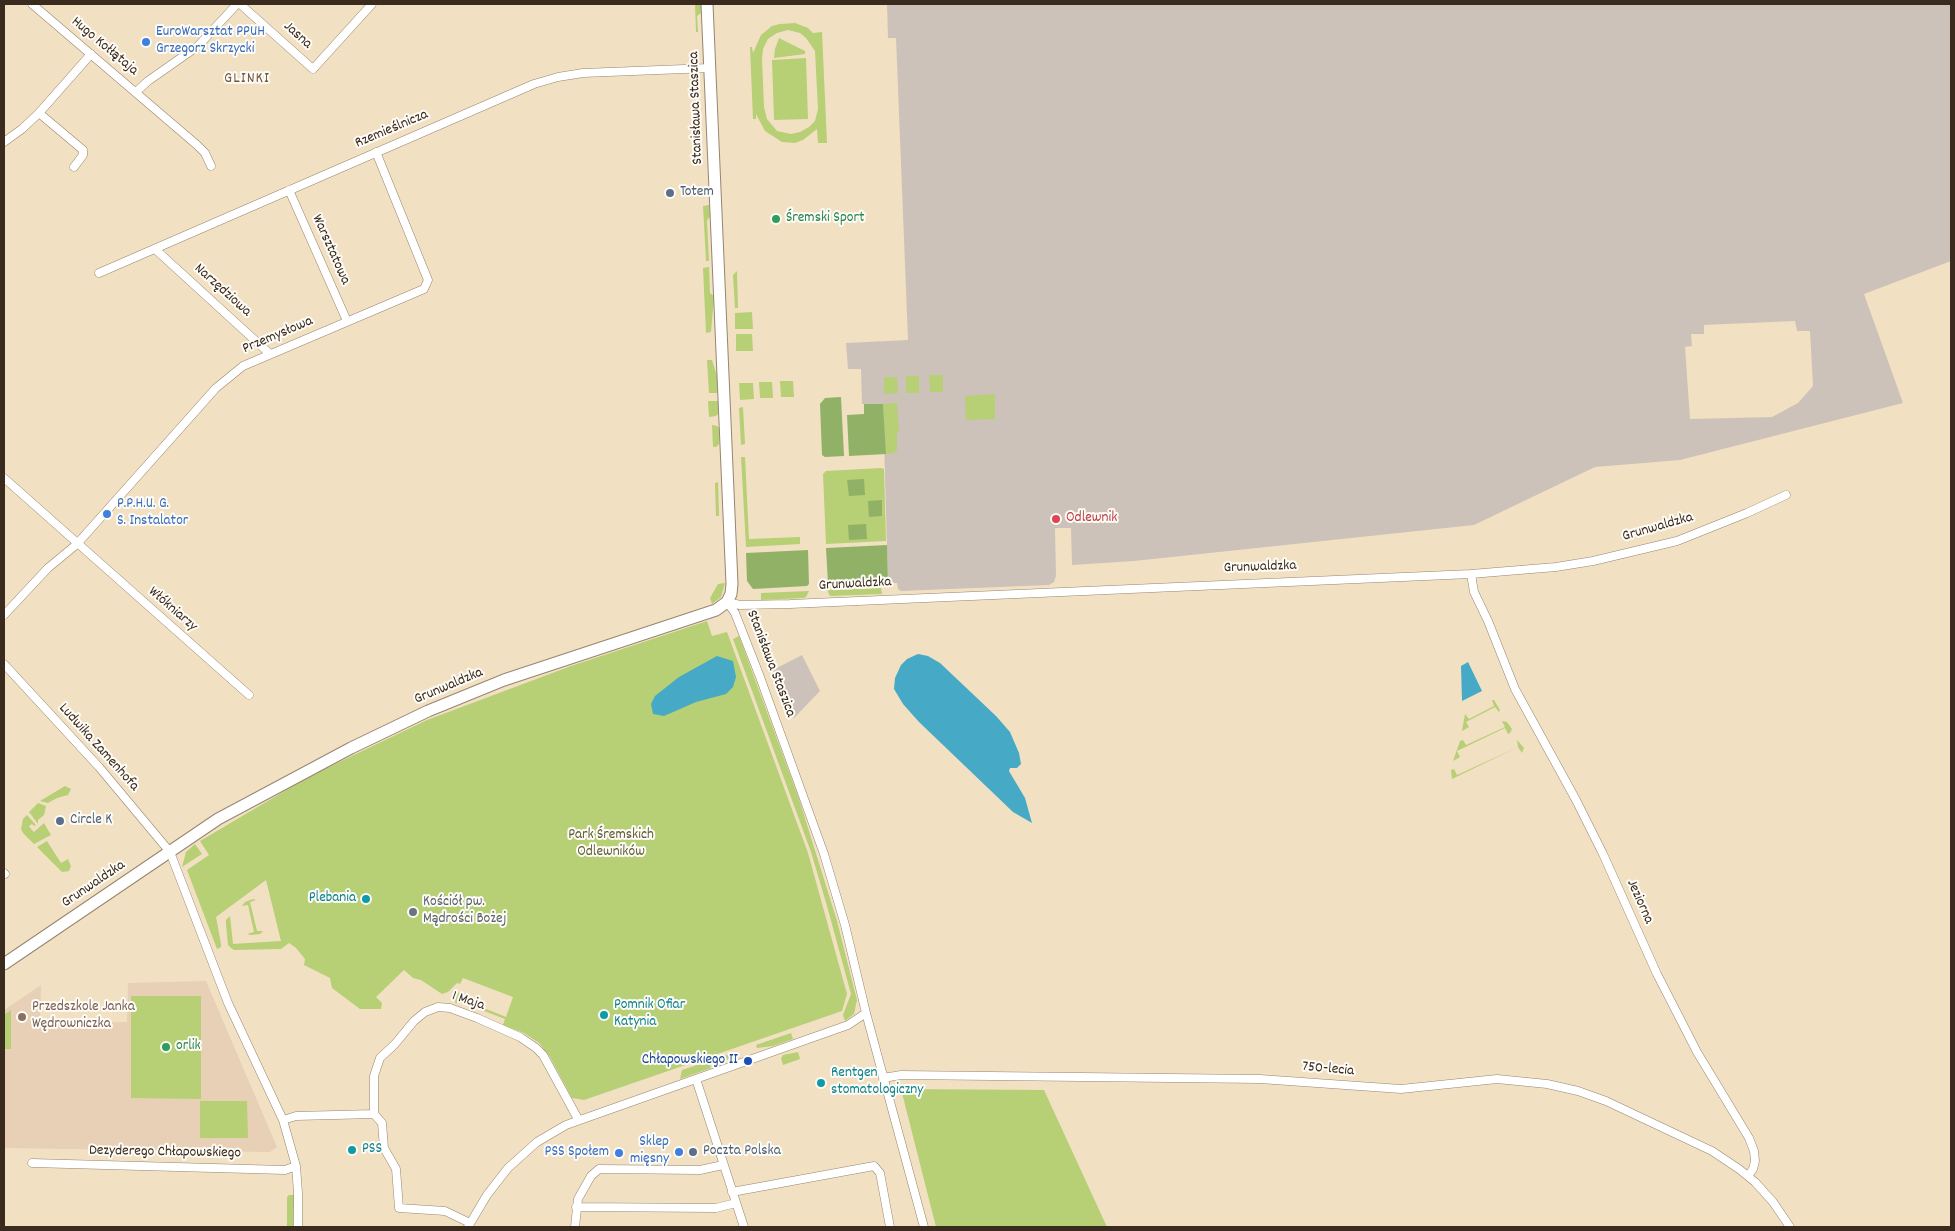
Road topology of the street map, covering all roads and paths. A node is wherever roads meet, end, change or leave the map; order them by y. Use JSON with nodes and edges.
{"nodes":[{"id":1,"x":32,"y":4,"type":"edge"},
{"id":2,"x":239,"y":4,"type":"edge"},
{"id":3,"x":372,"y":4,"type":"edge"},
{"id":4,"x":708,"y":4,"type":"edge"},
{"id":5,"x":91,"y":54,"type":"junction"},
{"id":6,"x":710,"y":68,"type":"junction"},
{"id":7,"x":136,"y":92,"type":"junction"},
{"id":8,"x":39,"y":113,"type":"junction"},
{"id":9,"x":4,"y":142,"type":"edge"},
{"id":10,"x":376,"y":152,"type":"junction"},
{"id":11,"x":211,"y":166,"type":"dead end"},
{"id":12,"x":74,"y":167,"type":"dead end"},
{"id":13,"x":289,"y":190,"type":"junction"},
{"id":14,"x":155,"y":249,"type":"junction"},
{"id":15,"x":99,"y":273,"type":"dead end"},
{"id":16,"x":347,"y":321,"type":"junction"},
{"id":17,"x":270,"y":354,"type":"junction"},
{"id":18,"x":4,"y":478,"type":"edge"},
{"id":19,"x":1786,"y":495,"type":"dead end"},
{"id":20,"x":77,"y":544,"type":"junction"},
{"id":21,"x":1471,"y":574,"type":"junction"},
{"id":22,"x":727,"y":602,"type":"junction"},
{"id":23,"x":4,"y":615,"type":"edge"},
{"id":24,"x":4,"y":664,"type":"edge"},
{"id":25,"x":248,"y":696,"type":"dead end"},
{"id":26,"x":170,"y":852,"type":"junction"},
{"id":27,"x":4,"y":964,"type":"edge"},
{"id":28,"x":866,"y":1013,"type":"junction"},
{"id":29,"x":883,"y":1078,"type":"junction"},
{"id":30,"x":696,"y":1079,"type":"junction"},
{"id":31,"x":374,"y":1114,"type":"junction"},
{"id":32,"x":578,"y":1119,"type":"junction"},
{"id":33,"x":283,"y":1120,"type":"junction"},
{"id":34,"x":32,"y":1163,"type":"dead end"},
{"id":35,"x":723,"y":1165,"type":"junction"},
{"id":36,"x":296,"y":1166,"type":"junction"},
{"id":37,"x":1748,"y":1176,"type":"junction"},
{"id":38,"x":732,"y":1192,"type":"junction"},
{"id":39,"x":736,"y":1203,"type":"junction"},
{"id":40,"x":576,"y":1206,"type":"junction"},
{"id":41,"x":469,"y":1225,"type":"edge"},
{"id":42,"x":298,"y":1227,"type":"edge"},
{"id":43,"x":575,"y":1227,"type":"edge"},
{"id":44,"x":744,"y":1227,"type":"edge"},
{"id":45,"x":890,"y":1227,"type":"edge"},
{"id":46,"x":924,"y":1227,"type":"edge"},
{"id":47,"x":1790,"y":1227,"type":"edge"}],
"edges":[{"from":1,"to":5,"type":"street","name":"Hugo Kołłątaja"},
{"from":2,"to":3,"type":"street","name":"Jasna"},
{"from":2,"to":7,"type":"street","name":"Hugo Kołłątaja"},
{"from":4,"to":6,"type":"main road","name":"Stanisława Staszica"},
{"from":5,"to":7,"type":"street","name":"Hugo Kołłątaja"},
{"from":5,"to":8,"type":"street"},
{"from":6,"to":10,"type":"street","name":"Rzemieślnicza"},
{"from":6,"to":22,"type":"main road","name":"Stanisława Staszica"},
{"from":7,"to":11,"type":"street","name":"Hugo Kołłątaja"},
{"from":8,"to":9,"type":"street"},
{"from":8,"to":12,"type":"street"},
{"from":10,"to":13,"type":"street","name":"Rzemieślnicza"},
{"from":10,"to":16,"type":"street","name":"Przemysłowa"},
{"from":13,"to":14,"type":"street","name":"Rzemieślnicza"},
{"from":13,"to":16,"type":"street","name":"Warsztatowa"},
{"from":14,"to":15,"type":"street","name":"Rzemieślnicza"},
{"from":14,"to":17,"type":"street","name":"Narzędziowa"},
{"from":16,"to":17,"type":"street","name":"Przemysłowa"},
{"from":17,"to":20,"type":"street","name":"Przemysłowa"},
{"from":18,"to":20,"type":"street","name":"Włókniarzy"},
{"from":19,"to":21,"type":"street","name":"Grunwaldzka"},
{"from":20,"to":23,"type":"street","name":"Przemysłowa"},
{"from":20,"to":25,"type":"street","name":"Włókniarzy"},
{"from":21,"to":22,"type":"street","name":"Grunwaldzka"},
{"from":21,"to":37,"type":"street","name":"Jeziorna"},
{"from":22,"to":26,"type":"main road","name":"Grunwaldzka"},
{"from":22,"to":28,"type":"street","name":"Stanisława Staszica"},
{"from":24,"to":26,"type":"street","name":"Ludwika Zamenhofa"},
{"from":26,"to":27,"type":"main road","name":"Grunwaldzka"},
{"from":26,"to":33,"type":"street"},
{"from":28,"to":29,"type":"street","name":"Stanisława Staszica"},
{"from":28,"to":30,"type":"street"},
{"from":29,"to":37,"type":"street","name":"750-lecia"},
{"from":29,"to":46,"type":"street","name":"Stanisława Staszica"},
{"from":30,"to":32,"type":"street"},
{"from":30,"to":35,"type":"street"},
{"from":31,"to":32,"type":"street","name":"1 Maja"},
{"from":31,"to":33,"type":"street"},
{"from":31,"to":41,"type":"street","name":"1 Maja"},
{"from":32,"to":41,"type":"street"},
{"from":33,"to":36,"type":"street"},
{"from":34,"to":36,"type":"street","name":"Dezyderego Chłapowskiego"},
{"from":35,"to":38,"type":"street"},
{"from":35,"to":40,"type":"street"},
{"from":36,"to":42,"type":"street"},
{"from":37,"to":47,"type":"street"},
{"from":38,"to":39,"type":"street"},
{"from":38,"to":45,"type":"street"},
{"from":39,"to":40,"type":"street"},
{"from":39,"to":44,"type":"street"},
{"from":40,"to":43,"type":"street"}]}
